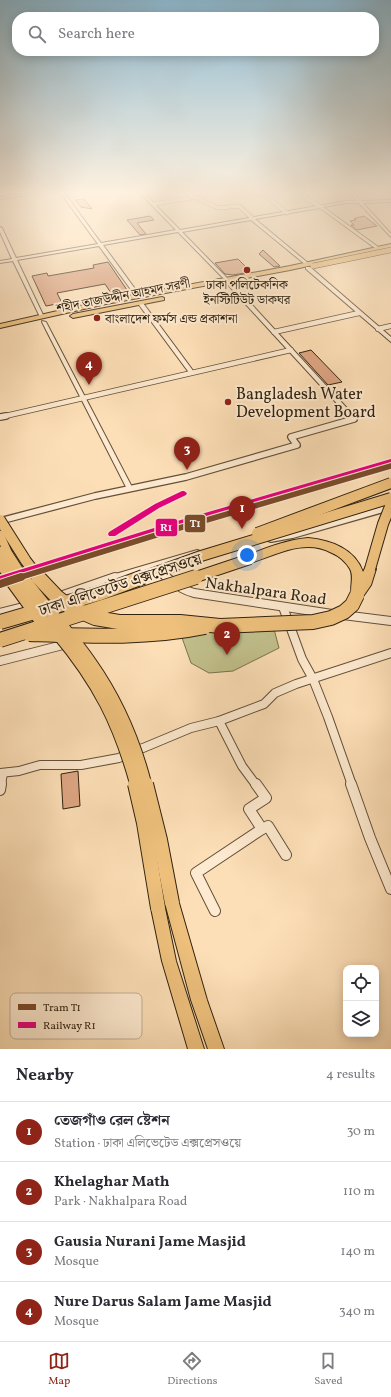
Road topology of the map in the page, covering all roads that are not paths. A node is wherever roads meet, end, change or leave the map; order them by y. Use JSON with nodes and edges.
{"nodes":[{"id":1,"x":5,"y":240,"type":"edge"},
{"id":2,"x":96,"y":240,"type":"edge"},
{"id":3,"x":128,"y":240,"type":"edge"},
{"id":4,"x":187,"y":240,"type":"edge"},
{"id":5,"x":278,"y":240,"type":"edge"},
{"id":6,"x":373,"y":240,"type":"edge"},
{"id":7,"x":100,"y":245,"type":"junction"},
{"id":8,"x":386,"y":248,"type":"edge"},
{"id":9,"x":391,"y":253,"type":"edge"},
{"id":10,"x":14,"y":260,"type":"junction"},
{"id":11,"x":0,"y":262,"type":"edge"},
{"id":12,"x":309,"y":266,"type":"junction"},
{"id":13,"x":226,"y":280,"type":"junction"},
{"id":14,"x":231,"y":285,"type":"junction"},
{"id":15,"x":118,"y":300,"type":"junction"},
{"id":16,"x":140,"y":300,"type":"junction"},
{"id":17,"x":112,"y":309,"type":"junction"},
{"id":18,"x":359,"y":313,"type":"junction"},
{"id":19,"x":43,"y":320,"type":"junction"},
{"id":20,"x":0,"y":326,"type":"edge"},
{"id":21,"x":391,"y":326,"type":"edge"},
{"id":22,"x":378,"y":329,"type":"junction"},
{"id":23,"x":0,"y":331,"type":"edge"},
{"id":24,"x":274,"y":332,"type":"junction"},
{"id":25,"x":391,"y":340,"type":"edge"},
{"id":26,"x":291,"y":350,"type":"junction"},
{"id":27,"x":192,"y":373,"type":"junction"},
{"id":28,"x":84,"y":399,"type":"junction"},
{"id":29,"x":0,"y":417,"type":"edge"},
{"id":30,"x":354,"y":419,"type":"joint"},
{"id":31,"x":391,"y":483,"type":"edge"},
{"id":32,"x":130,"y":490,"type":"junction"},
{"id":33,"x":391,"y":498,"type":"edge"},
{"id":34,"x":391,"y":506,"type":"edge"},
{"id":35,"x":0,"y":521,"type":"edge"},
{"id":36,"x":0,"y":535,"type":"edge"},
{"id":37,"x":0,"y":551,"type":"edge"},
{"id":38,"x":201,"y":556,"type":"junction"},
{"id":39,"x":0,"y":564,"type":"edge"},
{"id":40,"x":143,"y":568,"type":"junction"},
{"id":41,"x":357,"y":595,"type":"junction"},
{"id":42,"x":38,"y":603,"type":"junction"},
{"id":43,"x":283,"y":607,"type":"junction"},
{"id":44,"x":0,"y":613,"type":"edge"},
{"id":45,"x":391,"y":621,"type":"edge"},
{"id":46,"x":0,"y":622,"type":"edge"},
{"id":47,"x":209,"y":626,"type":"junction"},
{"id":48,"x":0,"y":632,"type":"edge"},
{"id":49,"x":0,"y":640,"type":"edge"},
{"id":50,"x":63,"y":642,"type":"junction"},
{"id":51,"x":391,"y":653,"type":"edge"},
{"id":52,"x":0,"y":661,"type":"edge"},
{"id":53,"x":313,"y":679,"type":"junction"},
{"id":54,"x":219,"y":721,"type":"junction"},
{"id":55,"x":131,"y":751,"type":"junction"},
{"id":56,"x":2,"y":773,"type":"edge"},
{"id":57,"x":0,"y":790,"type":"edge"},
{"id":58,"x":262,"y":829,"type":"junction"},
{"id":59,"x":286,"y":855,"type":"dead end"},
{"id":60,"x":391,"y":889,"type":"edge"},
{"id":61,"x":215,"y":911,"type":"dead end"},
{"id":62,"x":196,"y":1049,"type":"edge"},
{"id":63,"x":216,"y":1049,"type":"edge"}],
"edges":[{"from":1,"to":10,"type":"street"},
{"from":2,"to":7,"type":"street"},
{"from":3,"to":7,"type":"street"},
{"from":4,"to":13,"type":"street"},
{"from":5,"to":12,"type":"street"},
{"from":6,"to":8,"type":"street"},
{"from":7,"to":10,"type":"street"},
{"from":7,"to":16,"type":"street"},
{"from":8,"to":12,"type":"main road","name":"শহীদ তাজউদ্দীন আহমদ সরণী"},
{"from":8,"to":12,"type":"main road","bridge":true},
{"from":9,"to":12,"type":"main road","name":"শহীদ তাজউদ্দীন আহমদ সরণী"},
{"from":10,"to":11,"type":"street"},
{"from":10,"to":19,"type":"street"},
{"from":12,"to":13,"type":"main road","name":"শহীদ তাজউদ্দীন আহমদ সরণী"},
{"from":12,"to":14,"type":"main road","name":"শহীদ তাজউদ্দীন আহমদ সরণী"},
{"from":12,"to":18,"type":"street"},
{"from":13,"to":16,"type":"main road","name":"শহীদ তাজউদ্দীন আহমদ সরণী"},
{"from":14,"to":16,"type":"main road","name":"শহীদ তাজউদ্দীন আহমদ সরণী"},
{"from":14,"to":24,"type":"street"},
{"from":15,"to":16,"type":"main road","name":"শহীদ তাজউদ্দীন আহমদ সরণী"},
{"from":15,"to":17,"type":"main road"},
{"from":15,"to":19,"type":"main road","name":"শহীদ তাজউদ্দীন আহমদ সরণী"},
{"from":16,"to":17,"type":"main road","name":"শহীদ তাজউদ্দীন আহমদ সরণী"},
{"from":16,"to":27,"type":"street"},
{"from":17,"to":19,"type":"main road","name":"শহীদ তাজউদ্দীন আহমদ সরণী"},
{"from":18,"to":22,"type":"street"},
{"from":18,"to":24,"type":"street"},
{"from":19,"to":20,"type":"main road","name":"শহীদ তাজউদ্দীন আহমদ সরণী"},
{"from":19,"to":23,"type":"main road","name":"শহীদ তাজউদ্দীন আহমদ সরণী"},
{"from":19,"to":28,"type":"street"},
{"from":21,"to":22,"type":"street"},
{"from":22,"to":25,"type":"street"},
{"from":24,"to":26,"type":"street"},
{"from":26,"to":27,"type":"street"},
{"from":26,"to":30,"type":"street"},
{"from":27,"to":28,"type":"street"},
{"from":28,"to":29,"type":"street"},
{"from":28,"to":32,"type":"street"},
{"from":30,"to":32,"type":"street"},
{"from":31,"to":38,"type":"highway","bridge":true},
{"from":32,"to":35,"type":"street"},
{"from":33,"to":38,"type":"highway","name":"ঢাকা এলিভেটেড এক্সপ্রেসওয়ে","bridge":true},
{"from":34,"to":40,"type":"street"},
{"from":34,"to":41,"type":"highway","bridge":true},
{"from":35,"to":47,"type":"highway","bridge":true},
{"from":36,"to":63,"type":"main road","bridge":true},
{"from":37,"to":50,"type":"main road","bridge":true},
{"from":38,"to":46,"type":"highway","name":"ঢাকা এলিভেটেড এক্সপ্রেসওয়ে","bridge":true},
{"from":39,"to":50,"type":"highway","bridge":true},
{"from":40,"to":42,"type":"street"},
{"from":40,"to":43,"type":"street","name":"Nakhalpara Road"},
{"from":41,"to":47,"type":"highway","bridge":true},
{"from":41,"to":49,"type":"highway","name":"ঢাকা এলিভেটেড এক্সপ্রেসওয়ে","bridge":true},
{"from":42,"to":44,"type":"street"},
{"from":42,"to":55,"type":"street"},
{"from":43,"to":45,"type":"street","name":"Nakhalpara Road"},
{"from":43,"to":53,"type":"street"},
{"from":47,"to":48,"type":"highway","bridge":true},
{"from":50,"to":52,"type":"street"},
{"from":50,"to":62,"type":"main road","bridge":true},
{"from":51,"to":53,"type":"street"},
{"from":53,"to":54,"type":"street"},
{"from":53,"to":60,"type":"street"},
{"from":54,"to":55,"type":"street"},
{"from":54,"to":58,"type":"street"},
{"from":55,"to":56,"type":"street"},
{"from":56,"to":57,"type":"street"},
{"from":58,"to":59,"type":"street"},
{"from":58,"to":61,"type":"street"}]}
